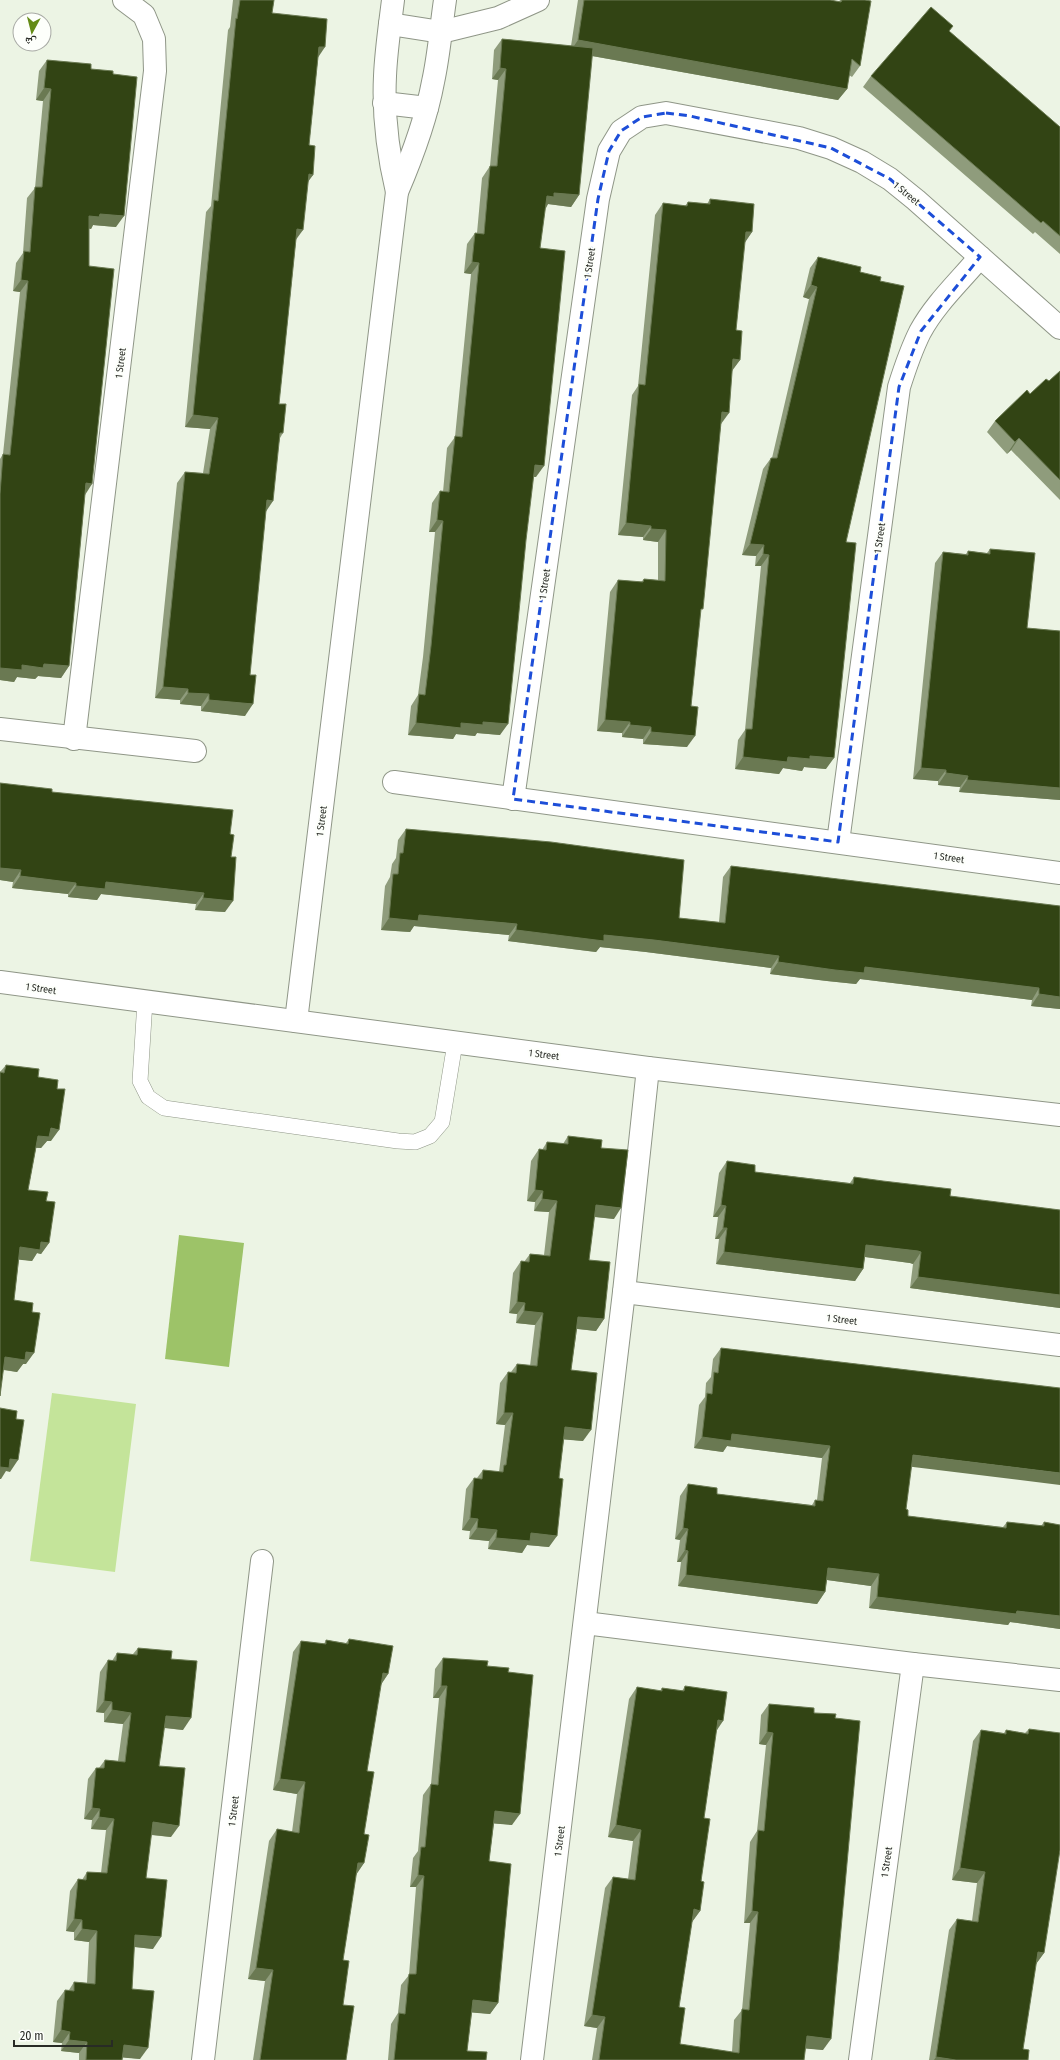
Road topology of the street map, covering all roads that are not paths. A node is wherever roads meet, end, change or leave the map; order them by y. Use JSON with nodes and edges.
{"nodes":[{"id":1,"x":124,"y":0,"type":"edge"},
{"id":2,"x":393,"y":0,"type":"edge"},
{"id":3,"x":445,"y":0,"type":"edge"},
{"id":4,"x":538,"y":0,"type":"edge"},
{"id":5,"x":390,"y":24,"type":"junction"},
{"id":6,"x":441,"y":32,"type":"junction"},
{"id":7,"x":384,"y":104,"type":"junction"},
{"id":8,"x":427,"y":108,"type":"junction"},
{"id":9,"x":397,"y":192,"type":"junction"},
{"id":10,"x":980,"y":257,"type":"junction"},
{"id":11,"x":1060,"y":328,"type":"edge"},
{"id":12,"x":0,"y":729,"type":"edge"},
{"id":13,"x":74,"y":739,"type":"junction"},
{"id":14,"x":195,"y":751,"type":"dead end"},
{"id":15,"x":394,"y":782,"type":"dead end"},
{"id":16,"x":513,"y":799,"type":"junction"},
{"id":17,"x":838,"y":842,"type":"junction"},
{"id":18,"x":1060,"y":873,"type":"edge"},
{"id":19,"x":0,"y":982,"type":"edge"},
{"id":20,"x":145,"y":1001,"type":"junction"},
{"id":21,"x":296,"y":1021,"type":"junction"},
{"id":22,"x":455,"y":1043,"type":"junction"},
{"id":23,"x":648,"y":1068,"type":"junction"},
{"id":24,"x":1060,"y":1115,"type":"edge"},
{"id":25,"x":624,"y":1292,"type":"junction"},
{"id":26,"x":1060,"y":1346,"type":"edge"},
{"id":27,"x":262,"y":1561,"type":"dead end"},
{"id":28,"x":585,"y":1623,"type":"junction"},
{"id":29,"x":913,"y":1664,"type":"junction"},
{"id":30,"x":1060,"y":1680,"type":"edge"},
{"id":31,"x":203,"y":2060,"type":"edge"},
{"id":32,"x":532,"y":2060,"type":"edge"},
{"id":33,"x":860,"y":2060,"type":"edge"}],
"edges":[{"from":1,"to":13,"type":"street","name":"1 Street"},
{"from":2,"to":5,"type":"street","name":"1 Street"},
{"from":3,"to":6,"type":"street","name":"1 Street"},
{"from":4,"to":6,"type":"street"},
{"from":5,"to":6,"type":"street"},
{"from":5,"to":7,"type":"street","name":"1 Street"},
{"from":6,"to":8,"type":"street","name":"1 Street"},
{"from":7,"to":8,"type":"street"},
{"from":7,"to":9,"type":"street","name":"1 Street"},
{"from":8,"to":9,"type":"street","name":"1 Street"},
{"from":9,"to":21,"type":"street","name":"1 Street"},
{"from":10,"to":11,"type":"street","name":"1 Street"},
{"from":10,"to":16,"type":"street","name":"1 Street"},
{"from":10,"to":17,"type":"street","name":"1 Street"},
{"from":12,"to":13,"type":"street"},
{"from":13,"to":14,"type":"street"},
{"from":15,"to":16,"type":"street","name":"1 Street"},
{"from":16,"to":17,"type":"street","name":"1 Street"},
{"from":17,"to":18,"type":"street","name":"1 Street"},
{"from":19,"to":20,"type":"street","name":"1 Street"},
{"from":20,"to":21,"type":"street","name":"1 Street"},
{"from":20,"to":22,"type":"lane"},
{"from":21,"to":22,"type":"street","name":"1 Street"},
{"from":22,"to":23,"type":"street","name":"1 Street"},
{"from":23,"to":24,"type":"street","name":"1 Street"},
{"from":23,"to":25,"type":"street","name":"1 Street"},
{"from":25,"to":26,"type":"street","name":"1 Street"},
{"from":25,"to":28,"type":"street","name":"1 Street"},
{"from":27,"to":31,"type":"street","name":"1 Street"},
{"from":28,"to":29,"type":"street"},
{"from":28,"to":32,"type":"street","name":"1 Street"},
{"from":29,"to":30,"type":"street"},
{"from":29,"to":33,"type":"street","name":"1 Street"}]}
